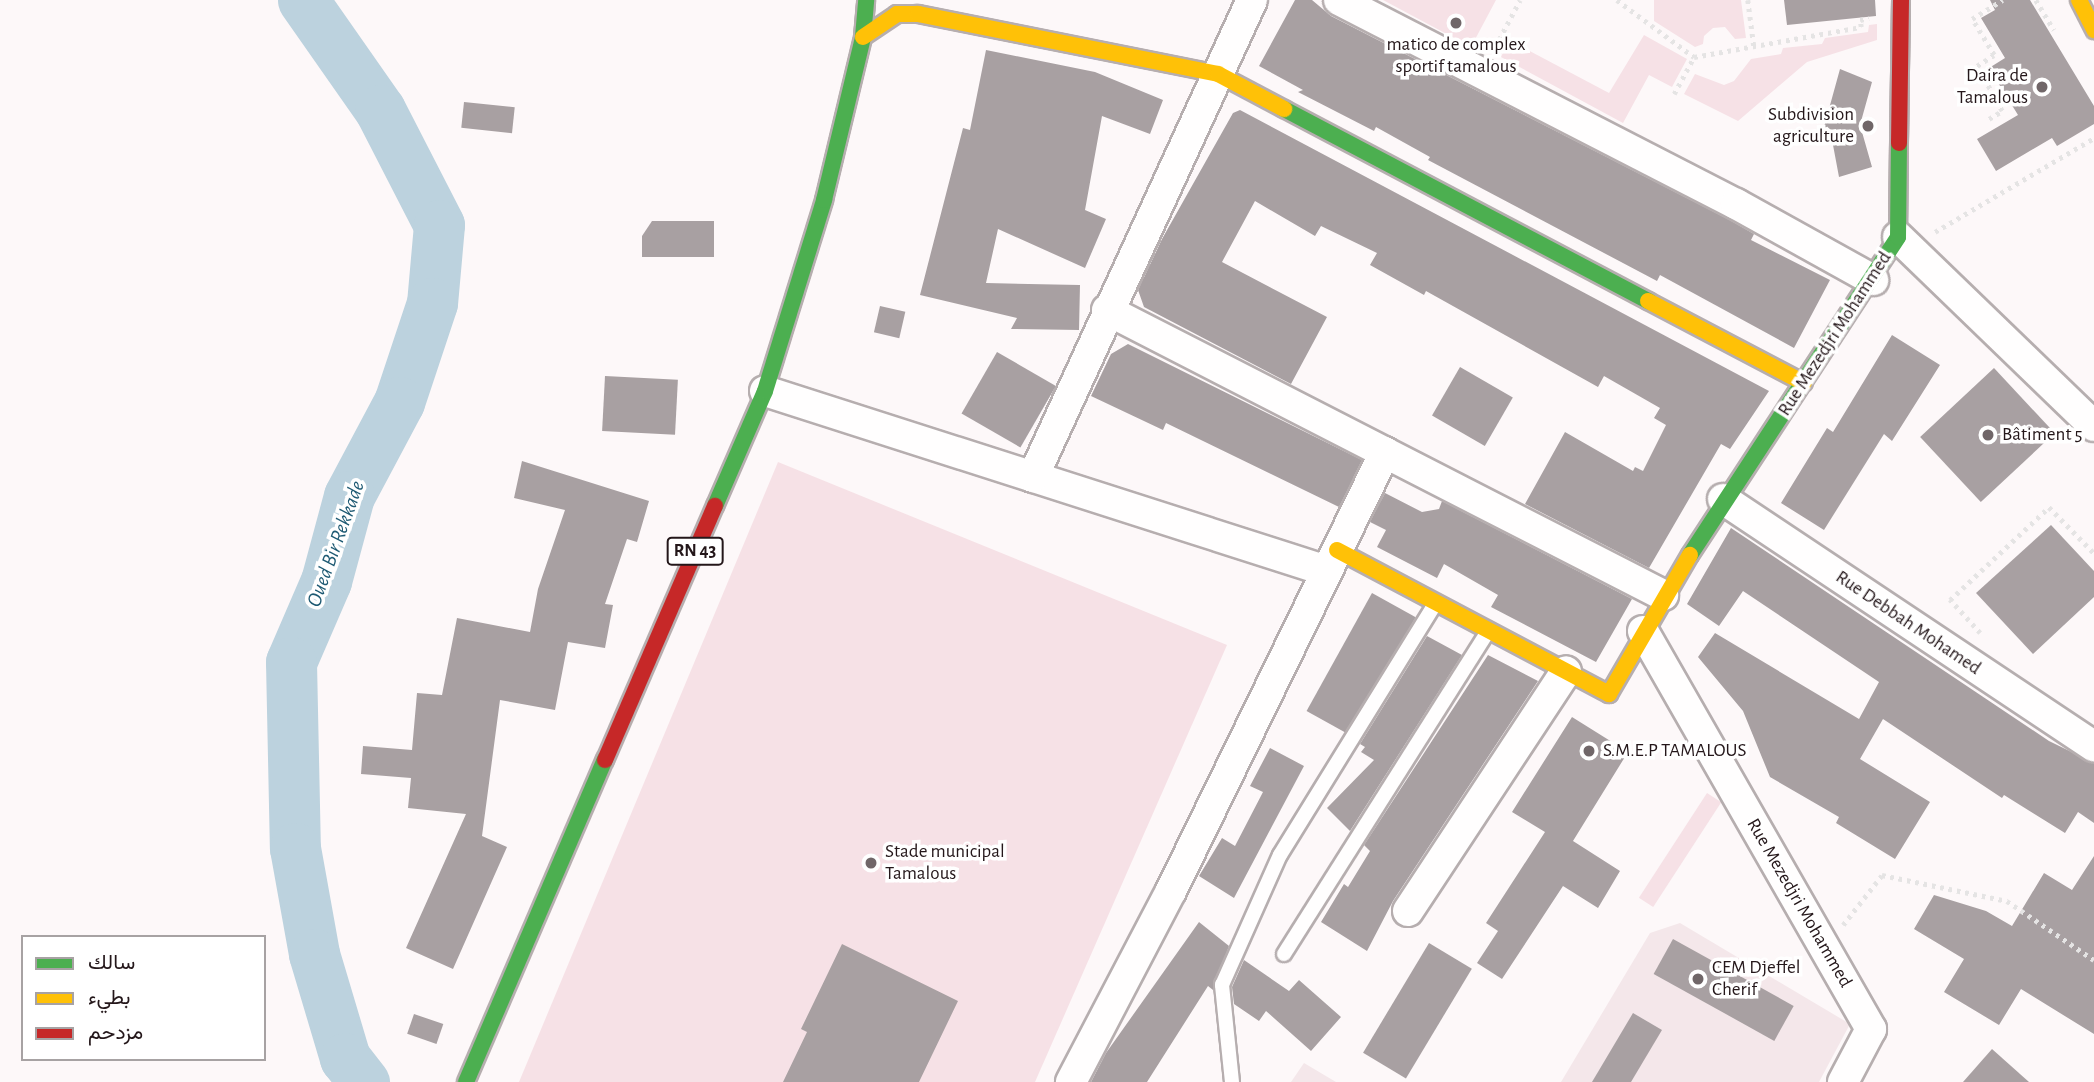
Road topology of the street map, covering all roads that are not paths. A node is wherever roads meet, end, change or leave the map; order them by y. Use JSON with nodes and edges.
{"nodes":[{"id":1,"x":866,"y":0,"type":"edge"},
{"id":2,"x":914,"y":0,"type":"edge"},
{"id":3,"x":1252,"y":0,"type":"edge"},
{"id":4,"x":1339,"y":0,"type":"edge"},
{"id":5,"x":2079,"y":0,"type":"edge"},
{"id":6,"x":1901,"y":8,"type":"edge"},
{"id":7,"x":945,"y":19,"type":"junction"},
{"id":8,"x":2094,"y":30,"type":"edge"},
{"id":9,"x":863,"y":37,"type":"junction"},
{"id":10,"x":1218,"y":74,"type":"junction"},
{"id":11,"x":1898,"y":237,"type":"junction"},
{"id":12,"x":1873,"y":280,"type":"junction"},
{"id":13,"x":1107,"y":310,"type":"junction"},
{"id":14,"x":1804,"y":383,"type":"junction"},
{"id":15,"x":765,"y":391,"type":"junction"},
{"id":16,"x":2094,"y":426,"type":"edge"},
{"id":17,"x":1385,"y":452,"type":"junction"},
{"id":18,"x":1033,"y":477,"type":"junction"},
{"id":19,"x":1723,"y":499,"type":"junction"},
{"id":20,"x":1332,"y":560,"type":"junction"},
{"id":21,"x":1663,"y":595,"type":"junction"},
{"id":22,"x":1436,"y":603,"type":"junction"},
{"id":23,"x":1489,"y":630,"type":"junction"},
{"id":24,"x":1643,"y":631,"type":"junction"},
{"id":25,"x":1566,"y":671,"type":"junction"},
{"id":26,"x":2094,"y":746,"type":"edge"},
{"id":27,"x":1408,"y":911,"type":"dead end"},
{"id":28,"x":1284,"y":954,"type":"dead end"},
{"id":29,"x":466,"y":1082,"type":"edge"},
{"id":30,"x":1071,"y":1082,"type":"edge"},
{"id":31,"x":1232,"y":1082,"type":"edge"},
{"id":32,"x":1843,"y":1082,"type":"edge"}],
"edges":[{"from":1,"to":9,"type":"street","number":"RN 43"},
{"from":2,"to":7,"type":"street"},
{"from":3,"to":10,"type":"street"},
{"from":4,"to":12,"type":"street"},
{"from":5,"to":8,"type":"street"},
{"from":6,"to":11,"type":"street","name":"Rue Mezedjri Mohammed"},
{"from":7,"to":9,"type":"street"},
{"from":7,"to":10,"type":"street"},
{"from":9,"to":15,"type":"street","number":"RN 43"},
{"from":10,"to":13,"type":"street"},
{"from":10,"to":14,"type":"street"},
{"from":11,"to":12,"type":"street","name":"Rue Mezedjri Mohammed"},
{"from":11,"to":16,"type":"street"},
{"from":12,"to":14,"type":"street","name":"Rue Mezedjri Mohammed"},
{"from":13,"to":17,"type":"street"},
{"from":13,"to":18,"type":"street"},
{"from":14,"to":19,"type":"street","name":"Rue Mezedjri Mohammed"},
{"from":15,"to":18,"type":"street"},
{"from":15,"to":29,"type":"street","number":"RN 43"},
{"from":17,"to":20,"type":"street"},
{"from":17,"to":21,"type":"street"},
{"from":18,"to":20,"type":"street"},
{"from":19,"to":21,"type":"street","name":"Rue Mezedjri Mohammed"},
{"from":19,"to":26,"type":"street","name":"Rue Debbah Mohamed"},
{"from":20,"to":22,"type":"street"},
{"from":20,"to":30,"type":"street"},
{"from":21,"to":24,"type":"street","name":"Rue Mezedjri Mohammed"},
{"from":22,"to":23,"type":"street"},
{"from":22,"to":31,"type":"lane"},
{"from":23,"to":25,"type":"street"},
{"from":23,"to":28,"type":"lane"},
{"from":24,"to":25,"type":"street","name":"Rue Mezedjri Mohammed"},
{"from":24,"to":32,"type":"street","name":"Rue Mezedjri Mohammed"},
{"from":25,"to":27,"type":"street"}]}
